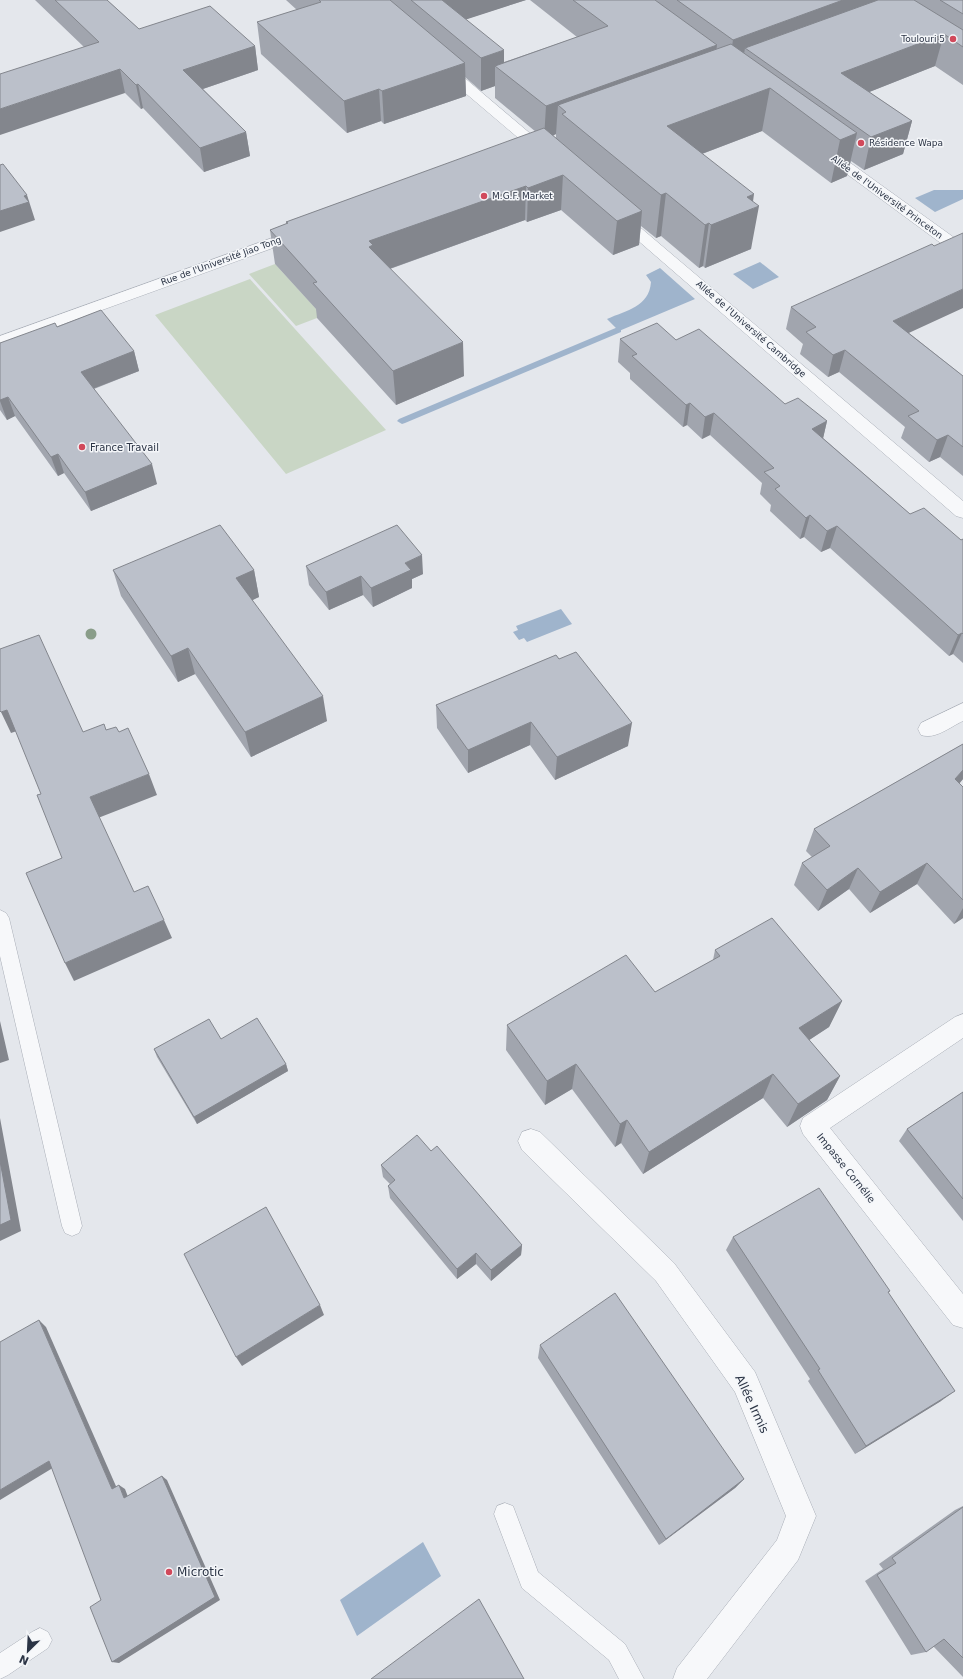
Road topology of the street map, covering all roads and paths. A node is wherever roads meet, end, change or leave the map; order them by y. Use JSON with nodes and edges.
{"nodes":[{"id":1,"x":433,"y":58,"type":"edge"},
{"id":2,"x":812,"y":142,"type":"edge"},
{"id":3,"x":561,"y":167,"type":"edge"},
{"id":4,"x":606,"y":205,"type":"edge"},
{"id":5,"x":318,"y":227,"type":"edge"},
{"id":6,"x":963,"y":252,"type":"edge"},
{"id":7,"x":0,"y":342,"type":"edge"},
{"id":8,"x":963,"y":511,"type":"edge"},
{"id":9,"x":963,"y":711,"type":"edge"},
{"id":10,"x":928,"y":729,"type":"dead end"},
{"id":11,"x":0,"y":918,"type":"edge"},
{"id":12,"x":963,"y":1025,"type":"edge"},
{"id":13,"x":531,"y":1141,"type":"dead end"},
{"id":14,"x":72,"y":1226,"type":"dead end"},
{"id":15,"x":963,"y":1315,"type":"edge"},
{"id":16,"x":505,"y":1514,"type":"dead end"},
{"id":17,"x":40,"y":1640,"type":"dead end"},
{"id":18,"x":0,"y":1667,"type":"edge"},
{"id":19,"x":632,"y":1679,"type":"edge"},
{"id":20,"x":688,"y":1679,"type":"edge"}],
"edges":[{"from":1,"to":3,"type":"street"},
{"from":2,"to":6,"type":"street","name":"Allée de l'Université Princeton"},
{"from":4,"to":8,"type":"street","name":"Allée de l'Université Cambridge"},
{"from":5,"to":7,"type":"street","name":"Rue de l'Université Jiao Tong"},
{"from":9,"to":10,"type":"street"},
{"from":11,"to":14,"type":"lane"},
{"from":12,"to":15,"type":"street","name":"Impasse Cornélie"},
{"from":13,"to":20,"type":"street","name":"Allée Irmis"},
{"from":16,"to":19,"type":"lane"},
{"from":17,"to":18,"type":"lane"}]}
